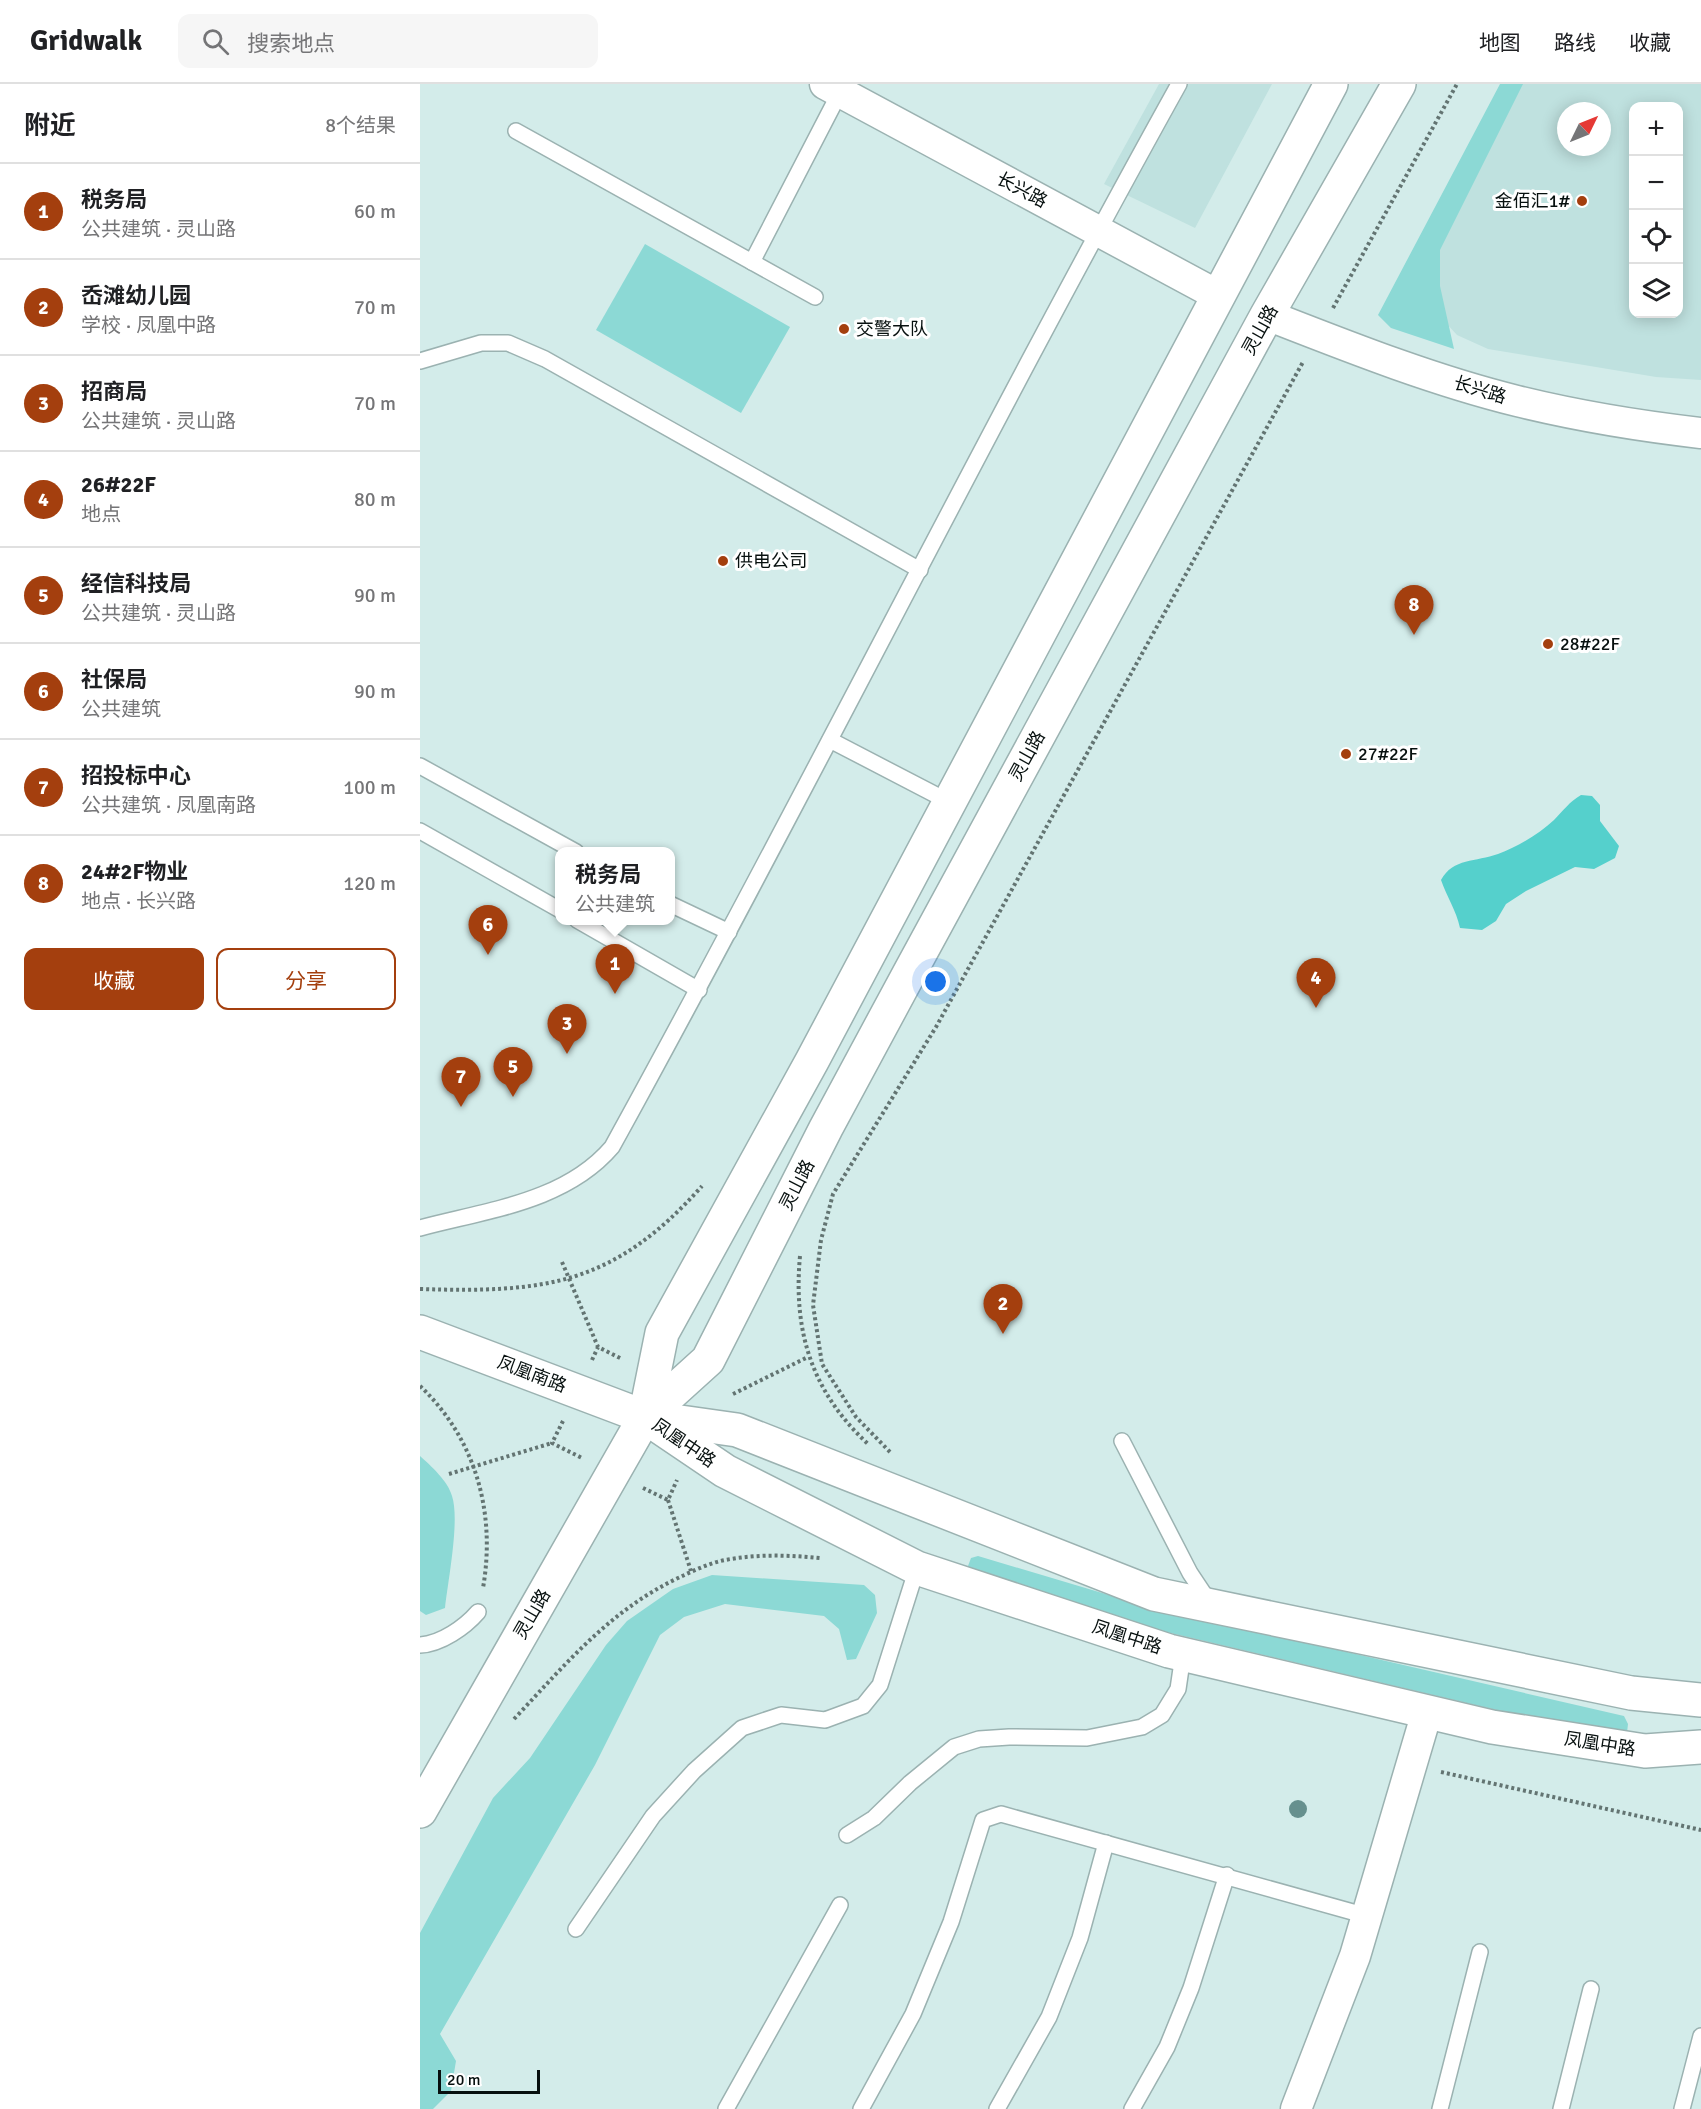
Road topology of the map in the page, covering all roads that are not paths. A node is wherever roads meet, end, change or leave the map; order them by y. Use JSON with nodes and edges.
{"nodes":[{"id":1,"x":1179,"y":84,"type":"edge"},
{"id":2,"x":1331,"y":84,"type":"edge"},
{"id":3,"x":1398,"y":84,"type":"edge"},
{"id":4,"x":844,"y":90,"type":"edge"},
{"id":5,"x":516,"y":131,"type":"dead end"},
{"id":6,"x":1097,"y":231,"type":"junction"},
{"id":7,"x":752,"y":262,"type":"junction"},
{"id":8,"x":1219,"y":296,"type":"junction"},
{"id":9,"x":815,"y":297,"type":"dead end"},
{"id":10,"x":1267,"y":315,"type":"junction"},
{"id":11,"x":420,"y":361,"type":"edge"},
{"id":12,"x":1701,"y":433,"type":"edge"},
{"id":13,"x":920,"y":570,"type":"junction"},
{"id":14,"x":830,"y":740,"type":"junction"},
{"id":15,"x":420,"y":766,"type":"edge"},
{"id":16,"x":934,"y":794,"type":"dead end"},
{"id":17,"x":420,"y":831,"type":"edge"},
{"id":18,"x":567,"y":847,"type":"edge"},
{"id":19,"x":675,"y":906,"type":"edge"},
{"id":20,"x":555,"y":907,"type":"edge"},
{"id":21,"x":584,"y":925,"type":"edge"},
{"id":22,"x":729,"y":932,"type":"junction"},
{"id":23,"x":699,"y":990,"type":"junction"},
{"id":24,"x":420,"y":1228,"type":"edge"},
{"id":25,"x":420,"y":1332,"type":"edge"},
{"id":26,"x":645,"y":1417,"type":"junction"},
{"id":27,"x":1122,"y":1441,"type":"dead end"},
{"id":28,"x":917,"y":1568,"type":"junction"},
{"id":29,"x":1211,"y":1605,"type":"junction"},
{"id":30,"x":478,"y":1612,"type":"road end"},
{"id":31,"x":420,"y":1645,"type":"edge"},
{"id":32,"x":1183,"y":1655,"type":"junction"},
{"id":33,"x":1701,"y":1700,"type":"edge"},
{"id":34,"x":1427,"y":1712,"type":"junction"},
{"id":35,"x":1701,"y":1747,"type":"edge"},
{"id":36,"x":420,"y":1811,"type":"edge"},
{"id":37,"x":847,"y":1835,"type":"dead end"},
{"id":38,"x":1106,"y":1843,"type":"junction"},
{"id":39,"x":1227,"y":1875,"type":"junction"},
{"id":40,"x":840,"y":1905,"type":"dead end"},
{"id":41,"x":1367,"y":1916,"type":"junction"},
{"id":42,"x":576,"y":1929,"type":"dead end"},
{"id":43,"x":1480,"y":1952,"type":"dead end"},
{"id":44,"x":1591,"y":1989,"type":"dead end"},
{"id":45,"x":1701,"y":2036,"type":"edge"},
{"id":46,"x":726,"y":2109,"type":"edge"},
{"id":47,"x":861,"y":2109,"type":"edge"},
{"id":48,"x":997,"y":2109,"type":"edge"},
{"id":49,"x":1132,"y":2109,"type":"edge"},
{"id":50,"x":1296,"y":2109,"type":"edge"},
{"id":51,"x":1440,"y":2109,"type":"edge"},
{"id":52,"x":1561,"y":2109,"type":"edge"},
{"id":53,"x":1682,"y":2109,"type":"edge"}],
"edges":[{"from":1,"to":6,"type":"lane"},
{"from":2,"to":8,"type":"main road","name":"灵山路"},
{"from":3,"to":10,"type":"main road","name":"灵山路"},
{"from":4,"to":6,"type":"street","name":"长兴路"},
{"from":4,"to":7,"type":"lane"},
{"from":5,"to":7,"type":"lane"},
{"from":6,"to":8,"type":"street","name":"长兴路"},
{"from":6,"to":13,"type":"lane"},
{"from":7,"to":9,"type":"lane"},
{"from":8,"to":26,"type":"main road","name":"灵山路"},
{"from":10,"to":12,"type":"street","name":"长兴路"},
{"from":10,"to":26,"type":"main road","name":"灵山路"},
{"from":11,"to":13,"type":"lane"},
{"from":13,"to":14,"type":"lane"},
{"from":14,"to":16,"type":"lane"},
{"from":14,"to":22,"type":"lane"},
{"from":15,"to":18,"type":"lane"},
{"from":17,"to":20,"type":"lane"},
{"from":19,"to":22,"type":"lane"},
{"from":21,"to":23,"type":"lane"},
{"from":22,"to":23,"type":"lane"},
{"from":23,"to":24,"type":"lane"},
{"from":25,"to":26,"type":"main road","name":"凤凰南路"},
{"from":26,"to":28,"type":"main road","name":"凤凰中路"},
{"from":26,"to":29,"type":"main road","name":"凤凰中路"},
{"from":26,"to":36,"type":"main road","name":"灵山路"},
{"from":27,"to":29,"type":"lane"},
{"from":28,"to":32,"type":"main road","name":"凤凰中路"},
{"from":28,"to":42,"type":"lane"},
{"from":29,"to":33,"type":"main road","name":"凤凰中路"},
{"from":30,"to":31,"type":"lane"},
{"from":32,"to":34,"type":"main road","name":"凤凰中路"},
{"from":32,"to":37,"type":"lane"},
{"from":34,"to":35,"type":"main road","name":"凤凰中路"},
{"from":34,"to":41,"type":"street"},
{"from":38,"to":39,"type":"lane"},
{"from":38,"to":47,"type":"lane"},
{"from":38,"to":48,"type":"lane"},
{"from":39,"to":41,"type":"lane"},
{"from":39,"to":49,"type":"lane"},
{"from":40,"to":46,"type":"lane"},
{"from":41,"to":50,"type":"street"},
{"from":43,"to":51,"type":"lane"},
{"from":44,"to":52,"type":"lane"},
{"from":45,"to":53,"type":"lane"}]}
